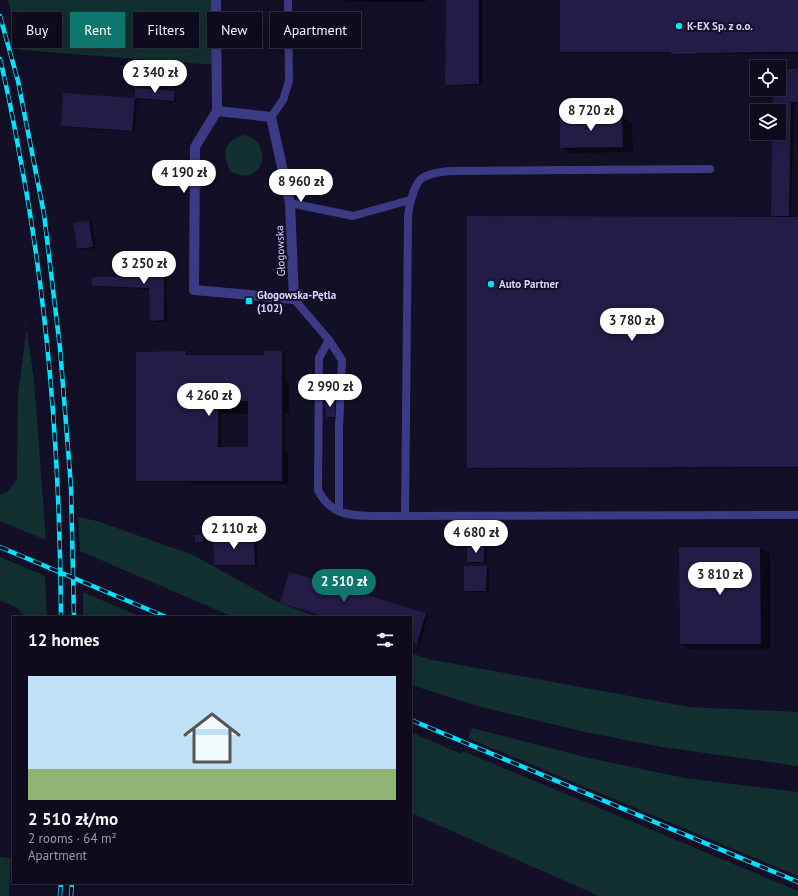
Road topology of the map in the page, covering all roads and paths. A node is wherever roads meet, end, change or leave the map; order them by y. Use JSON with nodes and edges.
{"nodes":[{"id":1,"x":216,"y":0,"type":"edge"},
{"id":2,"x":288,"y":0,"type":"edge"},
{"id":3,"x":217,"y":111,"type":"junction"},
{"id":4,"x":271,"y":117,"type":"junction"},
{"id":5,"x":710,"y":169,"type":"dead end"},
{"id":6,"x":410,"y":200,"type":"junction"},
{"id":7,"x":290,"y":203,"type":"junction"},
{"id":8,"x":294,"y":299,"type":"junction"},
{"id":9,"x":329,"y":340,"type":"junction"},
{"id":10,"x":339,"y":511,"type":"junction"},
{"id":11,"x":798,"y":515,"type":"edge"},
{"id":12,"x":405,"y":516,"type":"junction"}],
"edges":[{"from":1,"to":3,"type":"street"},
{"from":2,"to":4,"type":"lane"},
{"from":3,"to":4,"type":"street"},
{"from":3,"to":8,"type":"street"},
{"from":4,"to":7,"type":"street","name":"Głogowska"},
{"from":5,"to":6,"type":"lane"},
{"from":6,"to":7,"type":"lane"},
{"from":6,"to":12,"type":"lane"},
{"from":7,"to":8,"type":"street","name":"Głogowska"},
{"from":8,"to":9,"type":"lane"},
{"from":9,"to":10,"type":"lane"},
{"from":9,"to":10,"type":"lane"},
{"from":10,"to":12,"type":"lane"},
{"from":11,"to":12,"type":"lane"}]}
